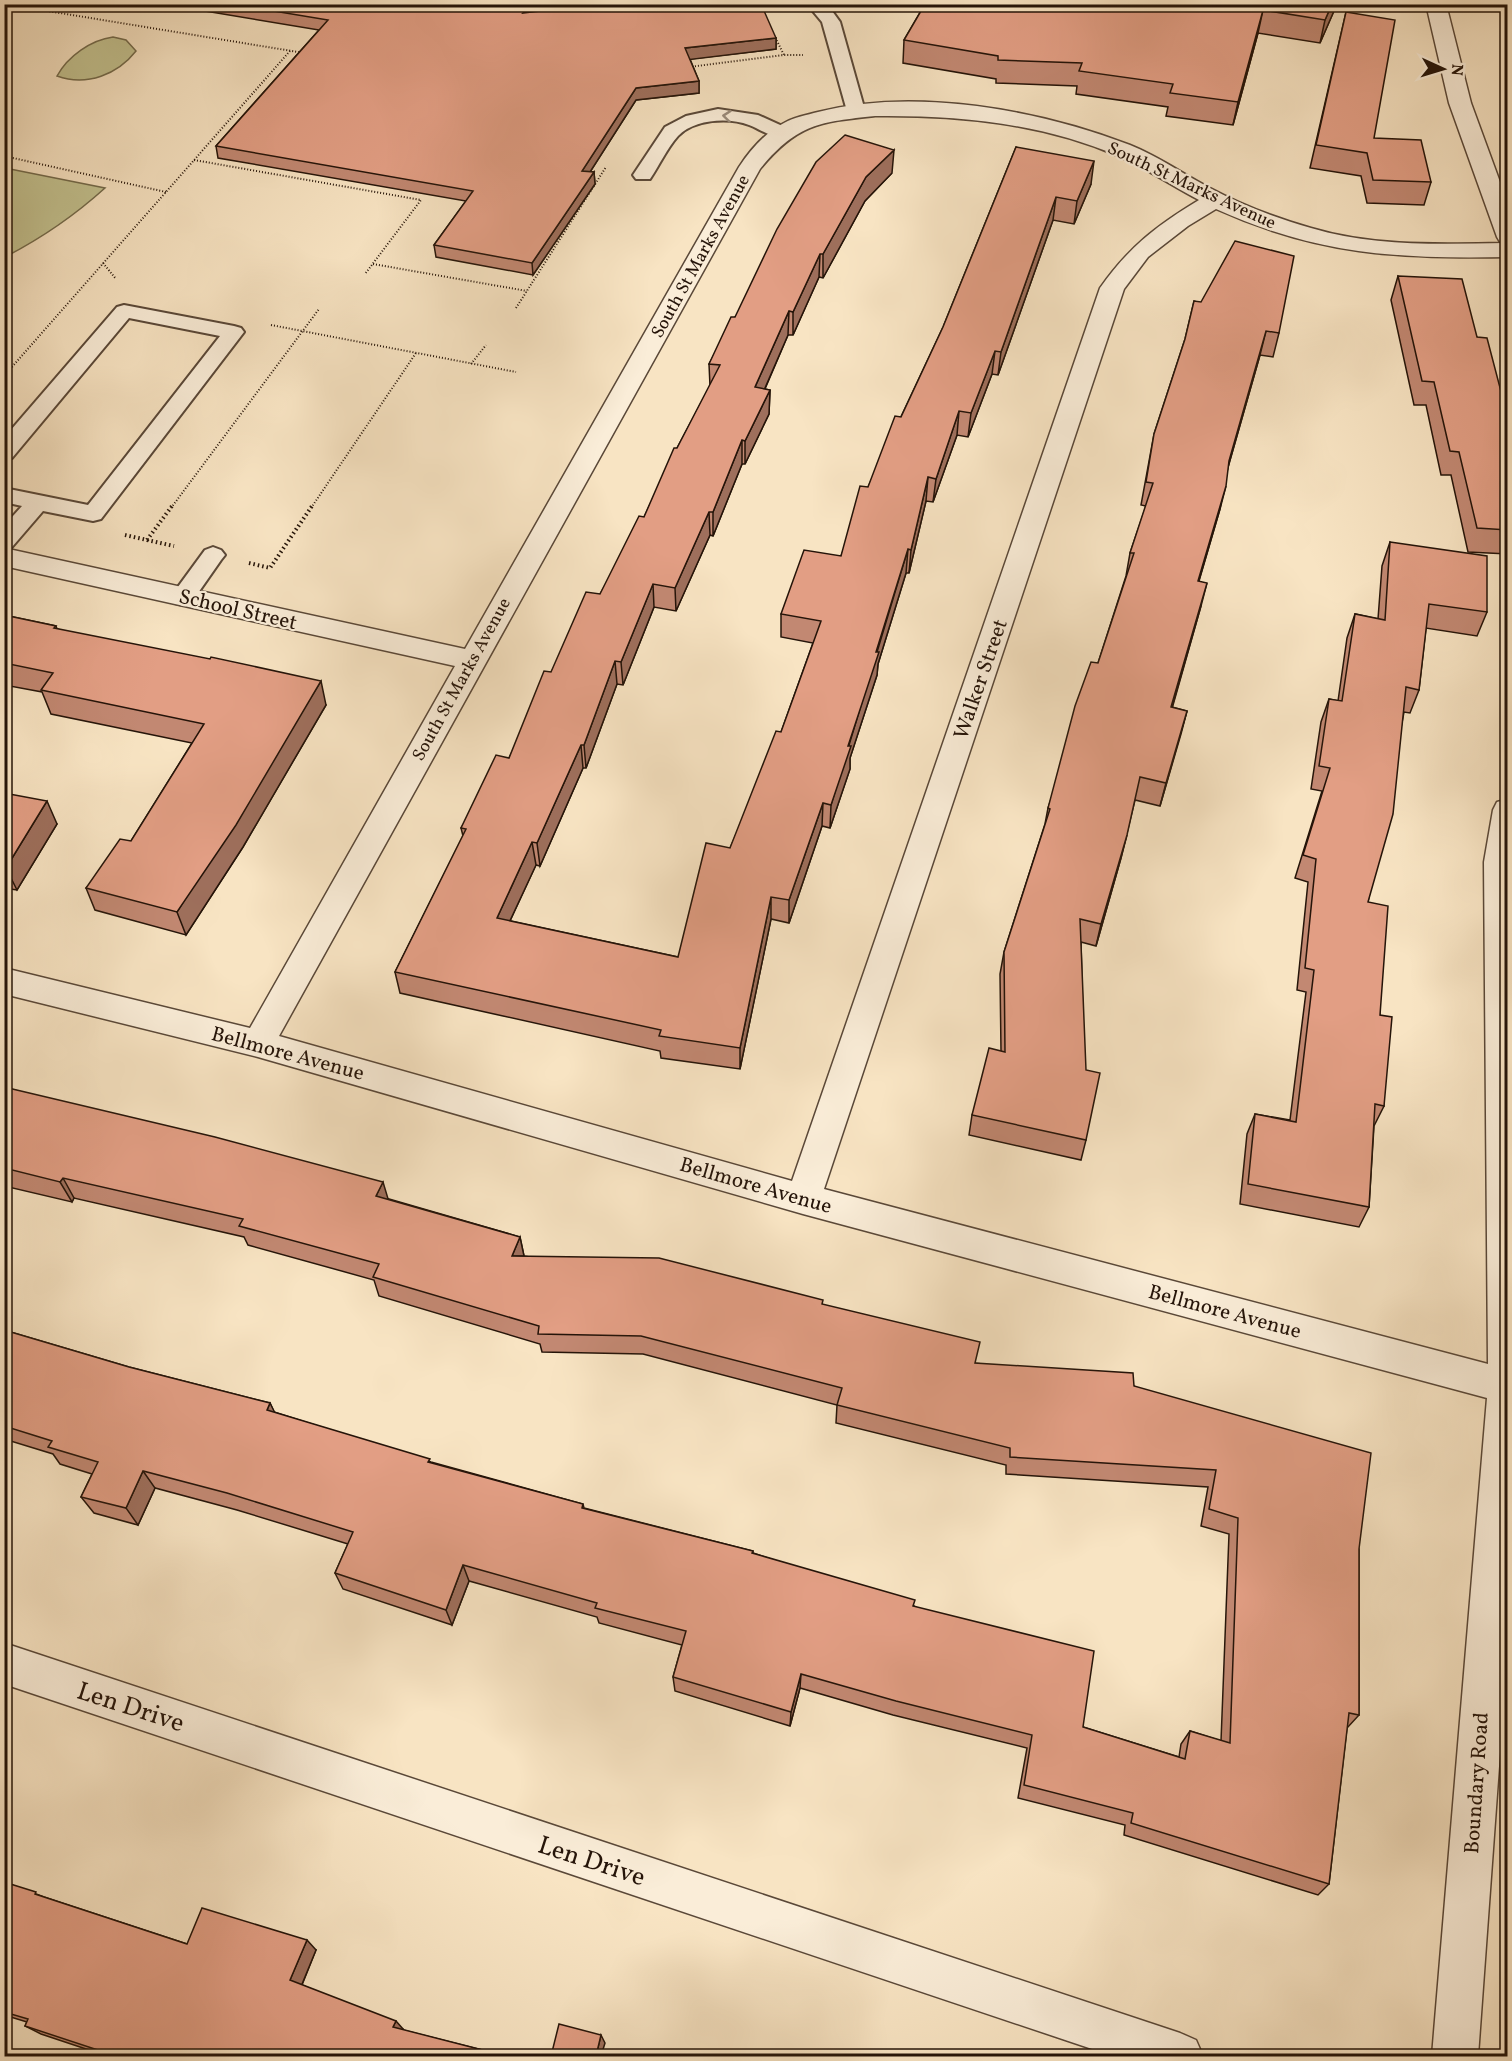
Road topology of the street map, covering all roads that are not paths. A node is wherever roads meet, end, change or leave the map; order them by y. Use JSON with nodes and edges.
{"nodes":[{"id":1,"x":815,"y":4,"type":"edge"},
{"id":2,"x":1436,"y":4,"type":"edge"},
{"id":3,"x":856,"y":111,"type":"junction"},
{"id":4,"x":782,"y":133,"type":"junction"},
{"id":5,"x":643,"y":175,"type":"dead end"},
{"id":6,"x":1215,"y":200,"type":"junction"},
{"id":7,"x":1508,"y":237,"type":"edge"},
{"id":8,"x":1508,"y":250,"type":"edge"},
{"id":9,"x":4,"y":453,"type":"edge"},
{"id":10,"x":4,"y":495,"type":"edge"},
{"id":11,"x":38,"y":502,"type":"junction"},
{"id":12,"x":4,"y":542,"type":"edge"},
{"id":13,"x":213,"y":555,"type":"road end"},
{"id":14,"x":4,"y":557,"type":"edge"},
{"id":15,"x":183,"y":597,"type":"junction"},
{"id":16,"x":472,"y":660,"type":"junction"},
{"id":17,"x":1508,"y":810,"type":"edge"},
{"id":18,"x":1503,"y":866,"type":"edge"},
{"id":19,"x":4,"y":981,"type":"edge"},
{"id":20,"x":258,"y":1044,"type":"junction"},
{"id":21,"x":803,"y":1199,"type":"junction"},
{"id":22,"x":1507,"y":1386,"type":"edge"},
{"id":23,"x":4,"y":1664,"type":"edge"},
{"id":24,"x":1180,"y":2056,"type":"edge"},
{"id":25,"x":1455,"y":2056,"type":"edge"}],
"edges":[{"from":1,"to":3,"type":"lane"},
{"from":2,"to":7,"type":"street"},
{"from":3,"to":4,"type":"street","name":"South St Marks Avenue"},
{"from":3,"to":6,"type":"street","name":"South St Marks Avenue"},
{"from":4,"to":5,"type":"lane","one_way":true},
{"from":4,"to":16,"type":"street","name":"South St Marks Avenue"},
{"from":6,"to":8,"type":"street","name":"South St Marks Avenue"},
{"from":6,"to":21,"type":"street","name":"Walker Street"},
{"from":9,"to":11,"type":"lane"},
{"from":10,"to":11,"type":"lane"},
{"from":11,"to":12,"type":"lane"},
{"from":13,"to":15,"type":"lane"},
{"from":14,"to":15,"type":"street","name":"School Street"},
{"from":15,"to":16,"type":"street","name":"School Street"},
{"from":16,"to":20,"type":"street","name":"South St Marks Avenue"},
{"from":17,"to":18,"type":"street","name":"Boundary Road"},
{"from":18,"to":22,"type":"street","name":"Boundary Road"},
{"from":19,"to":20,"type":"street","name":"Bellmore Avenue"},
{"from":20,"to":21,"type":"street","name":"Bellmore Avenue"},
{"from":21,"to":22,"type":"street","name":"Bellmore Avenue"},
{"from":22,"to":25,"type":"street","name":"Boundary Road"},
{"from":23,"to":24,"type":"street","name":"Len Drive"}]}
